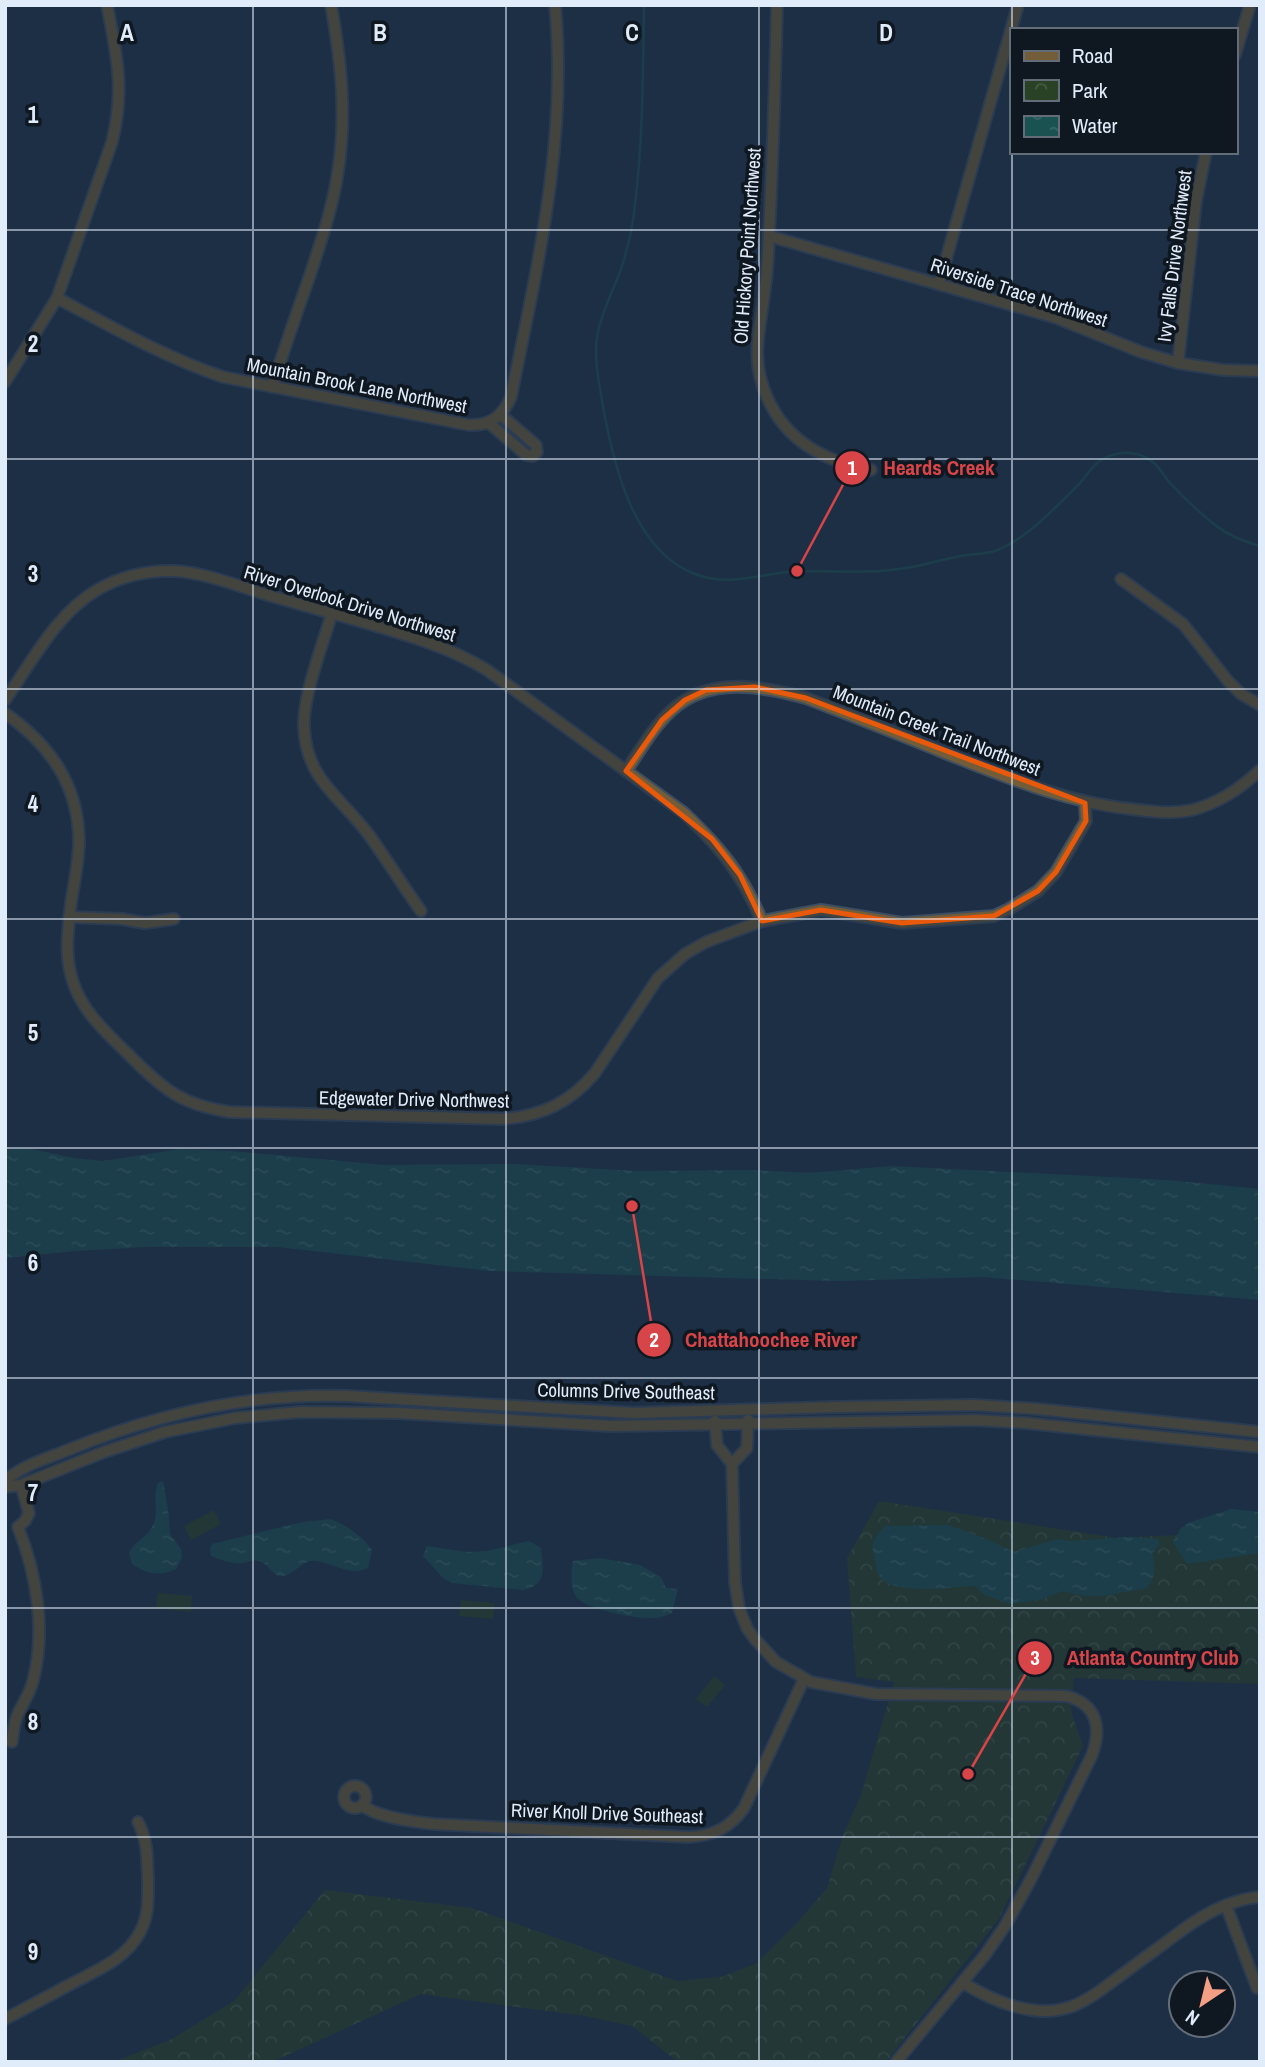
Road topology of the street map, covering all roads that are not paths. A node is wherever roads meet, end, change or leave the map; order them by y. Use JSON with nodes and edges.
{"nodes":[{"id":1,"x":107,"y":5,"type":"edge"},
{"id":2,"x":331,"y":5,"type":"edge"},
{"id":3,"x":555,"y":5,"type":"edge"},
{"id":4,"x":777,"y":5,"type":"edge"},
{"id":5,"x":1018,"y":5,"type":"edge"},
{"id":6,"x":1250,"y":5,"type":"edge"},
{"id":7,"x":1011,"y":28,"type":"edge"},
{"id":8,"x":1010,"y":33,"type":"edge"},
{"id":9,"x":1237,"y":48,"type":"edge"},
{"id":10,"x":1206,"y":154,"type":"edge"},
{"id":11,"x":769,"y":236,"type":"junction"},
{"id":12,"x":939,"y":284,"type":"junction"},
{"id":13,"x":57,"y":298,"type":"junction"},
{"id":14,"x":1178,"y":363,"type":"junction"},
{"id":15,"x":1260,"y":371,"type":"edge"},
{"id":16,"x":5,"y":382,"type":"edge"},
{"id":17,"x":272,"y":387,"type":"junction"},
{"id":18,"x":501,"y":415,"type":"junction"},
{"id":19,"x":489,"y":423,"type":"junction"},
{"id":20,"x":870,"y":470,"type":"dead end"},
{"id":21,"x":1121,"y":579,"type":"dead end"},
{"id":22,"x":332,"y":613,"type":"junction"},
{"id":23,"x":5,"y":700,"type":"edge"},
{"id":24,"x":1260,"y":705,"type":"edge"},
{"id":25,"x":5,"y":713,"type":"edge"},
{"id":26,"x":1260,"y":770,"type":"edge"},
{"id":27,"x":626,"y":771,"type":"junction"},
{"id":28,"x":1086,"y":803,"type":"junction"},
{"id":29,"x":421,"y":911,"type":"dead end"},
{"id":30,"x":69,"y":917,"type":"junction"},
{"id":31,"x":174,"y":919,"type":"dead end"},
{"id":32,"x":762,"y":921,"type":"junction"},
{"id":33,"x":748,"y":1410,"type":"junction"},
{"id":34,"x":714,"y":1411,"type":"junction"},
{"id":35,"x":748,"y":1424,"type":"junction"},
{"id":36,"x":715,"y":1425,"type":"junction"},
{"id":37,"x":1260,"y":1432,"type":"edge"},
{"id":38,"x":1260,"y":1447,"type":"edge"},
{"id":39,"x":732,"y":1464,"type":"junction"},
{"id":40,"x":5,"y":1481,"type":"edge"},
{"id":41,"x":22,"y":1485,"type":"junction"},
{"id":42,"x":5,"y":1487,"type":"edge"},
{"id":43,"x":5,"y":1524,"type":"edge"},
{"id":44,"x":18,"y":1527,"type":"junction"},
{"id":45,"x":804,"y":1679,"type":"junction"},
{"id":46,"x":12,"y":1742,"type":"dead end"},
{"id":47,"x":362,"y":1805,"type":"dead end"},
{"id":48,"x":138,"y":1822,"type":"dead end"},
{"id":49,"x":1260,"y":1897,"type":"edge"},
{"id":50,"x":1226,"y":1905,"type":"junction"},
{"id":51,"x":962,"y":1982,"type":"junction"},
{"id":52,"x":1257,"y":1988,"type":"dead end"},
{"id":53,"x":5,"y":2019,"type":"edge"},
{"id":54,"x":896,"y":2062,"type":"edge"}],
"edges":[{"from":1,"to":13,"type":"street"},
{"from":2,"to":17,"type":"street"},
{"from":3,"to":18,"type":"street"},
{"from":4,"to":11,"type":"street","name":"Old Hickory Point Northwest"},
{"from":5,"to":7,"type":"street"},
{"from":6,"to":9,"type":"street"},
{"from":8,"to":12,"type":"street"},
{"from":10,"to":14,"type":"street","name":"Ivy Falls Drive Northwest"},
{"from":11,"to":12,"type":"street","name":"Riverside Trace Northwest"},
{"from":11,"to":20,"type":"street","name":"Old Hickory Point Northwest"},
{"from":12,"to":14,"type":"street","name":"Riverside Trace Northwest"},
{"from":13,"to":16,"type":"street"},
{"from":13,"to":17,"type":"street","name":"Mountain Brook Lane Northwest"},
{"from":14,"to":15,"type":"street","name":"Riverside Trace Northwest"},
{"from":17,"to":19,"type":"street","name":"Mountain Brook Lane Northwest"},
{"from":18,"to":19,"type":"street","name":"Mountain Brook Lane Northwest"},
{"from":18,"to":19,"type":"street"},
{"from":21,"to":24,"type":"street"},
{"from":22,"to":23,"type":"street","name":"River Overlook Drive Northwest"},
{"from":22,"to":27,"type":"street","name":"River Overlook Drive Northwest"},
{"from":22,"to":29,"type":"street"},
{"from":25,"to":30,"type":"street","name":"Edgewater Drive Northwest"},
{"from":26,"to":28,"type":"street","name":"Mountain Creek Trail Northwest"},
{"from":27,"to":28,"type":"street","name":"Mountain Creek Trail Northwest"},
{"from":27,"to":32,"type":"street","name":"River Overlook Drive Northwest"},
{"from":28,"to":32,"type":"street","name":"Edgewater Drive Northwest"},
{"from":30,"to":31,"type":"street"},
{"from":30,"to":32,"type":"street","name":"Edgewater Drive Northwest"},
{"from":33,"to":34,"type":"street","name":"Columns Drive Southeast"},
{"from":33,"to":35,"type":"street"},
{"from":33,"to":37,"type":"street","name":"Columns Drive Southeast"},
{"from":34,"to":36,"type":"street"},
{"from":34,"to":40,"type":"street","name":"Columns Drive Southeast"},
{"from":35,"to":36,"type":"street","name":"Columns Drive Southeast"},
{"from":35,"to":38,"type":"street","name":"Columns Drive Southeast"},
{"from":35,"to":39,"type":"street"},
{"from":36,"to":39,"type":"street"},
{"from":36,"to":41,"type":"street","name":"Columns Drive Southeast"},
{"from":39,"to":45,"type":"street"},
{"from":41,"to":42,"type":"street","name":"Columns Drive Southeast"},
{"from":41,"to":44,"type":"street"},
{"from":43,"to":44,"type":"street"},
{"from":44,"to":46,"type":"street"},
{"from":45,"to":47,"type":"street","name":"River Knoll Drive Southeast"},
{"from":45,"to":51,"type":"street"},
{"from":48,"to":53,"type":"street"},
{"from":49,"to":50,"type":"street"},
{"from":50,"to":51,"type":"street"},
{"from":50,"to":52,"type":"street"},
{"from":51,"to":54,"type":"street"}]}
